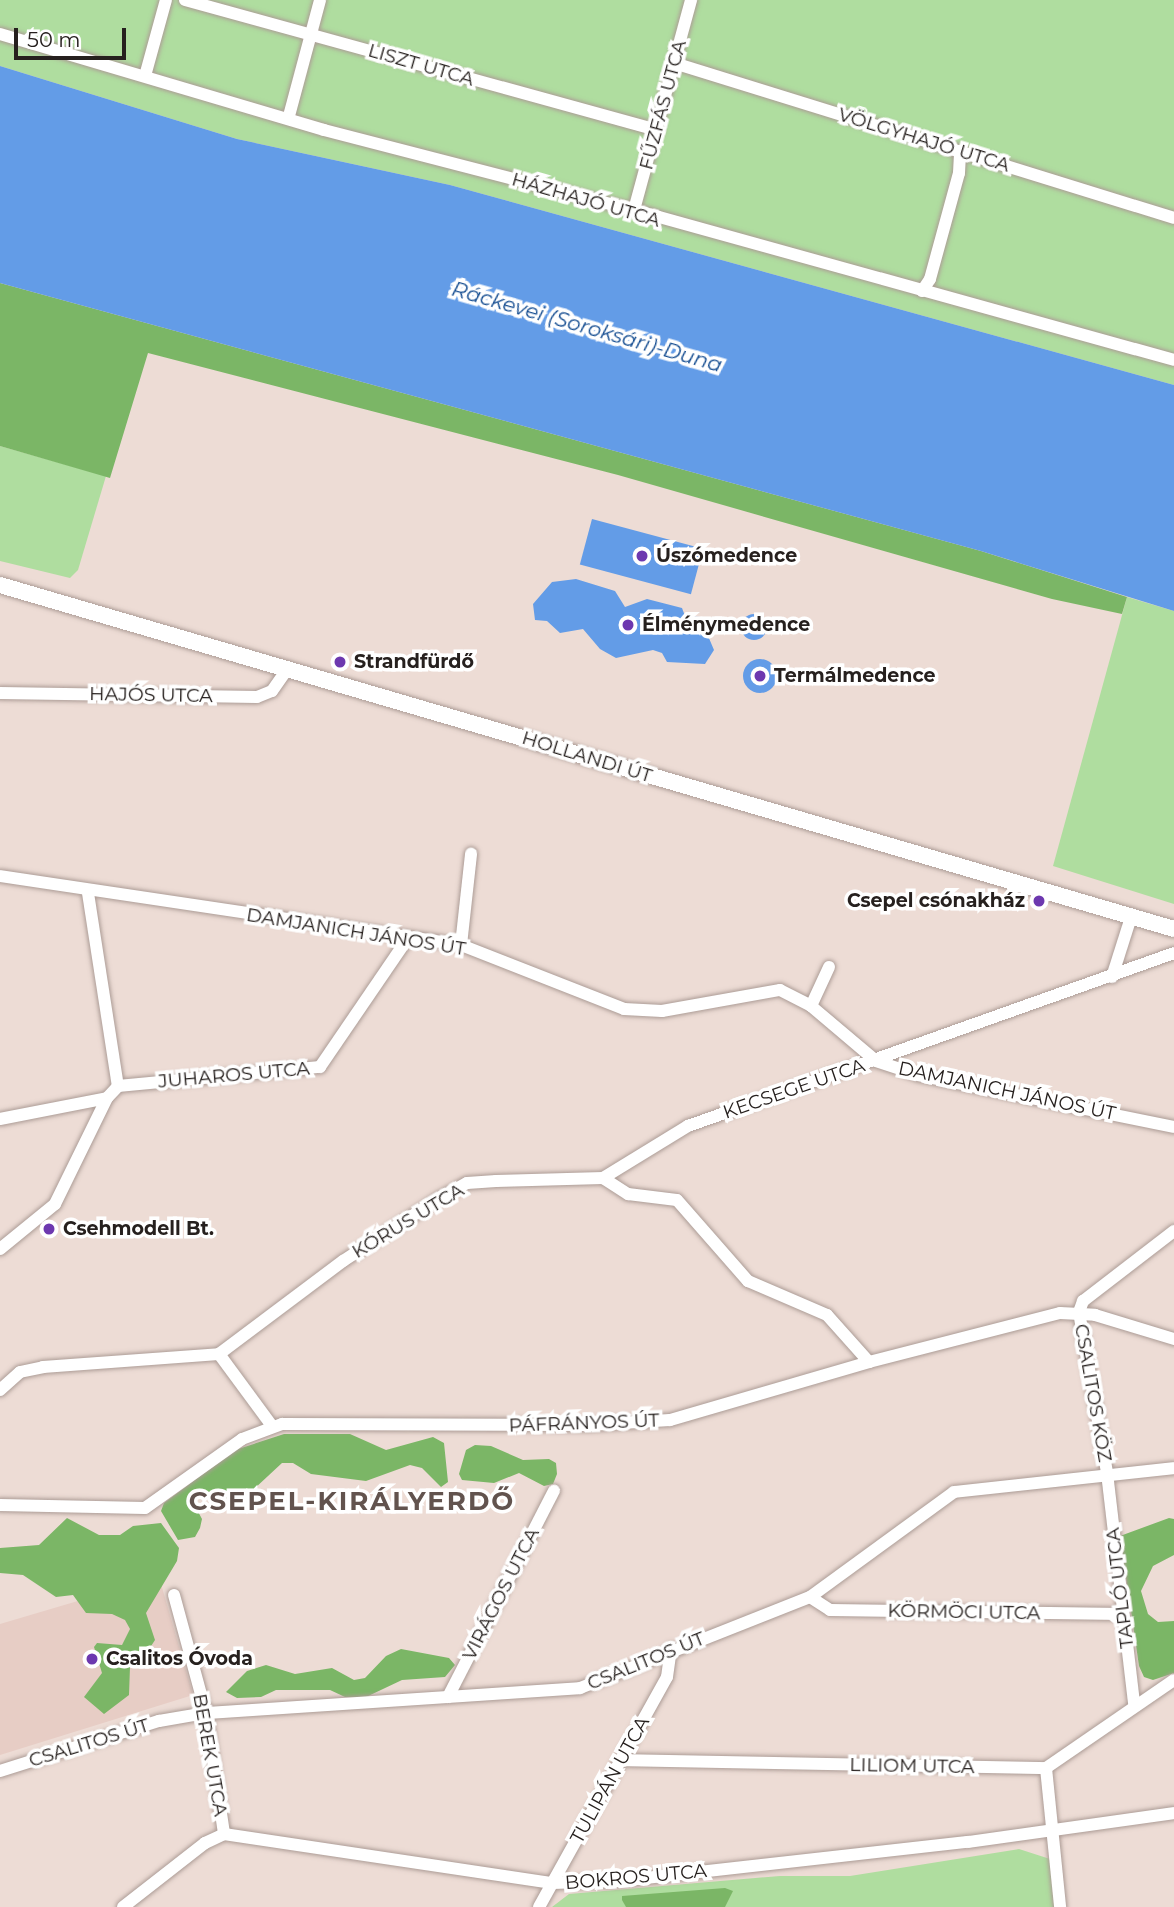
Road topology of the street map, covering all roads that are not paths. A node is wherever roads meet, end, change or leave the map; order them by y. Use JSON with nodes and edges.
{"nodes":[{"id":1,"x":166,"y":0,"type":"edge"},
{"id":2,"x":186,"y":0,"type":"edge"},
{"id":3,"x":320,"y":0,"type":"edge"},
{"id":4,"x":691,"y":0,"type":"edge"},
{"id":5,"x":0,"y":34,"type":"edge"},
{"id":6,"x":311,"y":34,"type":"junction"},
{"id":7,"x":674,"y":63,"type":"junction"},
{"id":8,"x":145,"y":76,"type":"junction"},
{"id":9,"x":289,"y":116,"type":"junction"},
{"id":10,"x":657,"y":130,"type":"junction"},
{"id":11,"x":960,"y":151,"type":"junction"},
{"id":12,"x":634,"y":210,"type":"junction"},
{"id":13,"x":1174,"y":218,"type":"edge"},
{"id":14,"x":922,"y":291,"type":"junction"},
{"id":15,"x":1174,"y":360,"type":"edge"},
{"id":16,"x":0,"y":585,"type":"edge"},
{"id":17,"x":288,"y":668,"type":"junction"},
{"id":18,"x":0,"y":693,"type":"edge"},
{"id":19,"x":471,"y":854,"type":"dead end"},
{"id":20,"x":0,"y":876,"type":"edge"},
{"id":21,"x":88,"y":892,"type":"junction"},
{"id":22,"x":1131,"y":917,"type":"junction"},
{"id":23,"x":1174,"y":929,"type":"edge"},
{"id":24,"x":408,"y":938,"type":"junction"},
{"id":25,"x":461,"y":945,"type":"junction"},
{"id":26,"x":1174,"y":953,"type":"edge"},
{"id":27,"x":829,"y":967,"type":"dead end"},
{"id":28,"x":1112,"y":977,"type":"junction"},
{"id":29,"x":811,"y":1006,"type":"junction"},
{"id":30,"x":876,"y":1060,"type":"junction"},
{"id":31,"x":118,"y":1086,"type":"junction"},
{"id":32,"x":107,"y":1098,"type":"junction"},
{"id":33,"x":0,"y":1105,"type":"edge"},
{"id":34,"x":1,"y":1118,"type":"edge"},
{"id":35,"x":1174,"y":1127,"type":"edge"},
{"id":36,"x":603,"y":1178,"type":"junction"},
{"id":37,"x":1174,"y":1231,"type":"edge"},
{"id":38,"x":0,"y":1249,"type":"edge"},
{"id":39,"x":1079,"y":1312,"type":"junction"},
{"id":40,"x":1174,"y":1339,"type":"edge"},
{"id":41,"x":219,"y":1354,"type":"junction"},
{"id":42,"x":869,"y":1362,"type":"junction"},
{"id":43,"x":0,"y":1390,"type":"edge"},
{"id":44,"x":272,"y":1426,"type":"junction"},
{"id":45,"x":1174,"y":1468,"type":"edge"},
{"id":46,"x":1107,"y":1473,"type":"junction"},
{"id":47,"x":554,"y":1491,"type":"dead end"},
{"id":48,"x":0,"y":1505,"type":"edge"},
{"id":49,"x":174,"y":1595,"type":"dead end"},
{"id":50,"x":810,"y":1597,"type":"junction"},
{"id":51,"x":1122,"y":1614,"type":"junction"},
{"id":52,"x":671,"y":1649,"type":"junction"},
{"id":53,"x":1174,"y":1680,"type":"edge"},
{"id":54,"x":448,"y":1698,"type":"junction"},
{"id":55,"x":1134,"y":1703,"type":"junction"},
{"id":56,"x":206,"y":1713,"type":"junction"},
{"id":57,"x":622,"y":1760,"type":"junction"},
{"id":58,"x":1046,"y":1768,"type":"junction"},
{"id":59,"x":0,"y":1771,"type":"edge"},
{"id":60,"x":1174,"y":1813,"type":"edge"},
{"id":61,"x":1052,"y":1832,"type":"junction"},
{"id":62,"x":224,"y":1834,"type":"junction"},
{"id":63,"x":552,"y":1884,"type":"junction"},
{"id":64,"x":123,"y":1907,"type":"edge"},
{"id":65,"x":538,"y":1907,"type":"edge"},
{"id":66,"x":1060,"y":1907,"type":"edge"}],
"edges":[{"from":1,"to":8,"type":"street"},
{"from":2,"to":6,"type":"street","name":"LISZT UTCA"},
{"from":3,"to":6,"type":"street"},
{"from":4,"to":7,"type":"street","name":"FŰZFÁS UTCA"},
{"from":5,"to":8,"type":"street","name":"HÁZHAJÓ UTCA"},
{"from":6,"to":9,"type":"street"},
{"from":6,"to":10,"type":"street","name":"LISZT UTCA"},
{"from":7,"to":10,"type":"street","name":"FŰZFÁS UTCA"},
{"from":7,"to":11,"type":"street","name":"VÖLGYHAJÓ UTCA"},
{"from":8,"to":9,"type":"street","name":"HÁZHAJÓ UTCA"},
{"from":9,"to":12,"type":"street","name":"HÁZHAJÓ UTCA"},
{"from":10,"to":12,"type":"street","name":"FŰZFÁS UTCA"},
{"from":11,"to":13,"type":"street","name":"VÖLGYHAJÓ UTCA"},
{"from":11,"to":14,"type":"street"},
{"from":12,"to":14,"type":"street","name":"HÁZHAJÓ UTCA"},
{"from":14,"to":15,"type":"street","name":"HÁZHAJÓ UTCA"},
{"from":16,"to":17,"type":"street","name":"HOLLANDI ÚT"},
{"from":17,"to":18,"type":"street","name":"HAJÓS UTCA"},
{"from":17,"to":22,"type":"street","name":"HOLLANDI ÚT"},
{"from":19,"to":25,"type":"street"},
{"from":20,"to":21,"type":"street","name":"DAMJANICH JÁNOS ÚT"},
{"from":21,"to":24,"type":"street","name":"DAMJANICH JÁNOS ÚT"},
{"from":21,"to":31,"type":"street"},
{"from":22,"to":23,"type":"street","name":"HOLLANDI ÚT"},
{"from":22,"to":28,"type":"street"},
{"from":24,"to":25,"type":"street","name":"DAMJANICH JÁNOS ÚT"},
{"from":24,"to":31,"type":"street","name":"JUHAROS UTCA"},
{"from":25,"to":29,"type":"street","name":"DAMJANICH JÁNOS ÚT"},
{"from":26,"to":28,"type":"street","name":"KECSEGE UTCA"},
{"from":27,"to":29,"type":"street"},
{"from":28,"to":30,"type":"street","name":"KECSEGE UTCA"},
{"from":29,"to":30,"type":"street","name":"DAMJANICH JÁNOS ÚT"},
{"from":30,"to":35,"type":"street","name":"DAMJANICH JÁNOS ÚT"},
{"from":30,"to":36,"type":"street","name":"KECSEGE UTCA"},
{"from":31,"to":32,"type":"street"},
{"from":32,"to":34,"type":"street"},
{"from":32,"to":38,"type":"street"},
{"from":33,"to":34,"type":"street"},
{"from":36,"to":41,"type":"street","name":"KÓRUS UTCA"},
{"from":36,"to":42,"type":"street"},
{"from":37,"to":39,"type":"street"},
{"from":39,"to":40,"type":"street","name":"PÁFRÁNYOS ÚT"},
{"from":39,"to":42,"type":"street","name":"PÁFRÁNYOS ÚT"},
{"from":39,"to":46,"type":"street","name":"CSALITOS KÖZ"},
{"from":41,"to":43,"type":"street"},
{"from":41,"to":44,"type":"street"},
{"from":42,"to":44,"type":"street","name":"PÁFRÁNYOS ÚT"},
{"from":44,"to":48,"type":"street","name":"PÁFRÁNYOS ÚT"},
{"from":45,"to":46,"type":"street","name":"CSALITOS ÚT"},
{"from":46,"to":50,"type":"street","name":"CSALITOS ÚT"},
{"from":46,"to":51,"type":"street","name":"TAPLÓ UTCA"},
{"from":47,"to":54,"type":"street","name":"VIRÁGOS UTCA"},
{"from":49,"to":56,"type":"street","name":"BEREK UTCA"},
{"from":50,"to":51,"type":"street","name":"KÖRMÖCI UTCA"},
{"from":50,"to":52,"type":"street","name":"CSALITOS ÚT"},
{"from":51,"to":55,"type":"street","name":"TAPLÓ UTCA"},
{"from":52,"to":54,"type":"street","name":"CSALITOS ÚT"},
{"from":52,"to":57,"type":"street","name":"TULIPÁN UTCA"},
{"from":53,"to":55,"type":"street"},
{"from":54,"to":56,"type":"street","name":"CSALITOS ÚT"},
{"from":55,"to":58,"type":"street"},
{"from":56,"to":59,"type":"street","name":"CSALITOS ÚT"},
{"from":56,"to":62,"type":"street","name":"BEREK UTCA"},
{"from":57,"to":58,"type":"street","name":"LILIOM UTCA"},
{"from":57,"to":63,"type":"street","name":"TULIPÁN UTCA"},
{"from":58,"to":61,"type":"street"},
{"from":60,"to":61,"type":"street","name":"BOKROS UTCA"},
{"from":61,"to":63,"type":"street","name":"BOKROS UTCA"},
{"from":61,"to":66,"type":"street"},
{"from":62,"to":63,"type":"street","name":"BOKROS UTCA"},
{"from":62,"to":64,"type":"street"},
{"from":63,"to":65,"type":"street","name":"TULIPÁN UTCA"}]}
